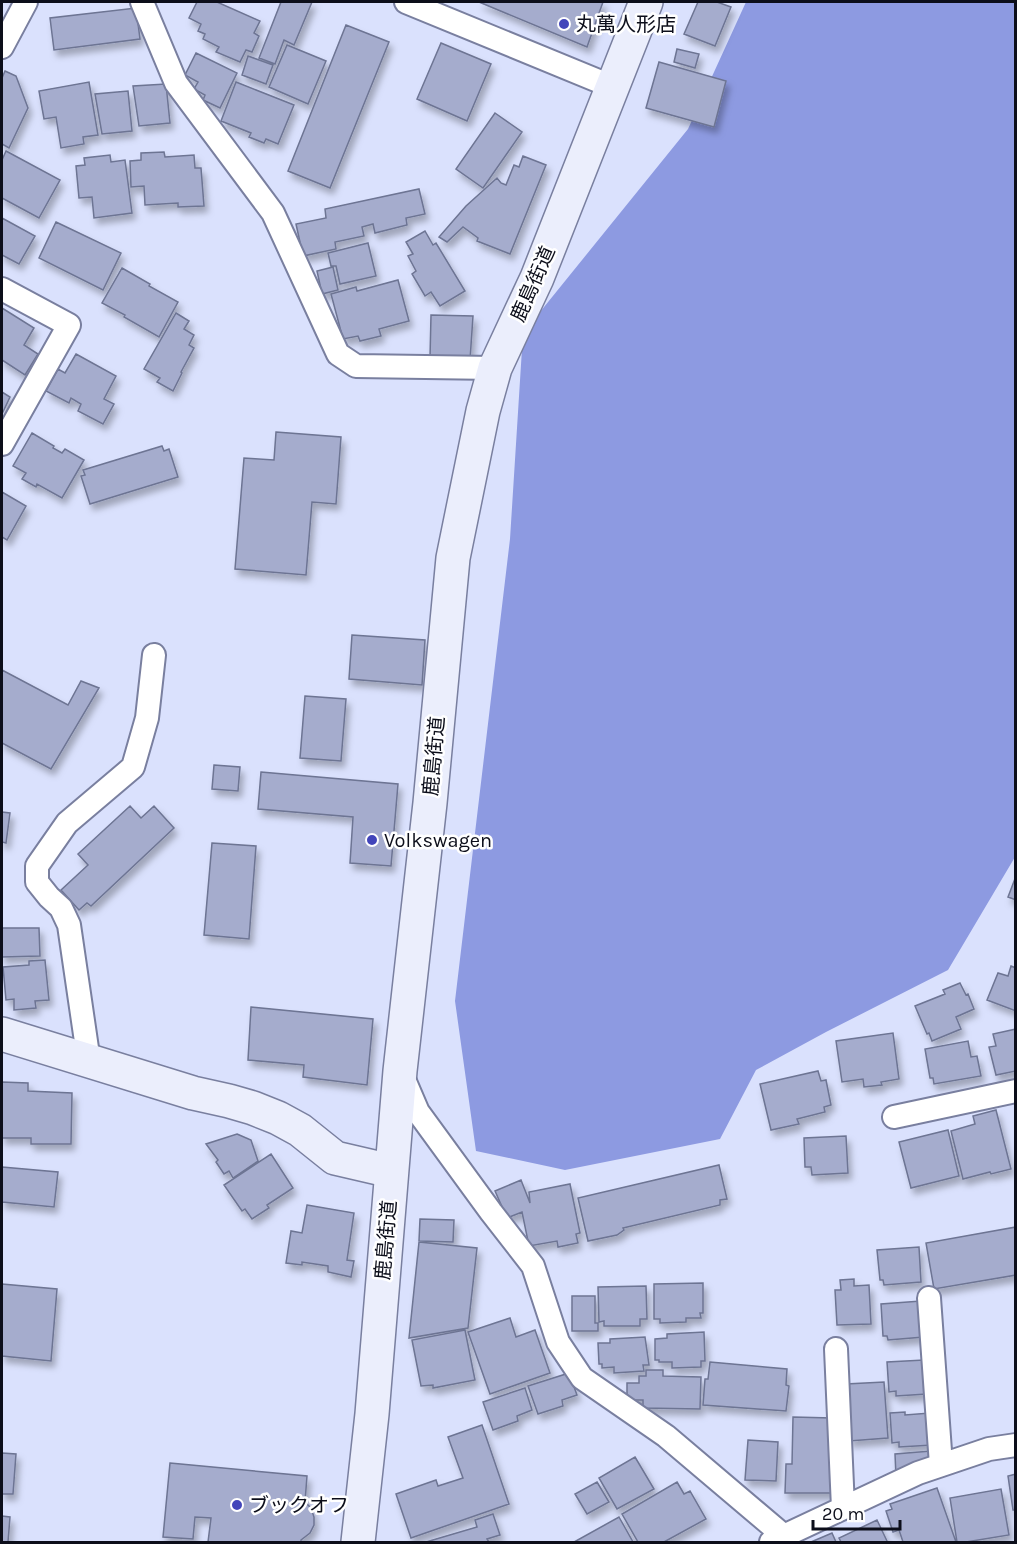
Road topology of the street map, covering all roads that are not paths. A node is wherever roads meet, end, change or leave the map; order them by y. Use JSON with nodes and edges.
{"nodes":[{"id":1,"x":26,"y":2,"type":"edge"},
{"id":2,"x":142,"y":2,"type":"edge"},
{"id":3,"x":405,"y":2,"type":"edge"},
{"id":4,"x":646,"y":2,"type":"edge"},
{"id":5,"x":2,"y":47,"type":"edge"},
{"id":6,"x":613,"y":87,"type":"junction"},
{"id":7,"x":2,"y":288,"type":"edge"},
{"id":8,"x":495,"y":368,"type":"junction"},
{"id":9,"x":2,"y":444,"type":"edge"},
{"id":10,"x":154,"y":655,"type":"dead end"},
{"id":11,"x":2,"y":1034,"type":"edge"},
{"id":12,"x":89,"y":1062,"type":"junction"},
{"id":13,"x":400,"y":1071,"type":"junction"},
{"id":14,"x":1016,"y":1092,"type":"edge"},
{"id":15,"x":894,"y":1117,"type":"dead end"},
{"id":16,"x":391,"y":1171,"type":"junction"},
{"id":17,"x":929,"y":1298,"type":"dead end"},
{"id":18,"x":836,"y":1349,"type":"dead end"},
{"id":19,"x":1016,"y":1445,"type":"edge"},
{"id":20,"x":941,"y":1465,"type":"junction"},
{"id":21,"x":843,"y":1508,"type":"junction"},
{"id":22,"x":777,"y":1539,"type":"edge"},
{"id":23,"x":358,"y":1542,"type":"edge"}],
"edges":[{"from":1,"to":5,"type":"street"},
{"from":2,"to":8,"type":"street"},
{"from":3,"to":6,"type":"street"},
{"from":4,"to":6,"type":"street","name":"鹿島街道"},
{"from":6,"to":8,"type":"street","name":"鹿島街道"},
{"from":7,"to":9,"type":"street"},
{"from":8,"to":13,"type":"street","name":"鹿島街道"},
{"from":10,"to":12,"type":"street"},
{"from":11,"to":12,"type":"street"},
{"from":12,"to":16,"type":"street"},
{"from":13,"to":16,"type":"street","name":"鹿島街道"},
{"from":13,"to":22,"type":"street"},
{"from":14,"to":15,"type":"street"},
{"from":16,"to":23,"type":"street","name":"鹿島街道"},
{"from":17,"to":20,"type":"street"},
{"from":18,"to":21,"type":"street"},
{"from":19,"to":20,"type":"street"},
{"from":20,"to":21,"type":"street"},
{"from":21,"to":22,"type":"street"}]}
